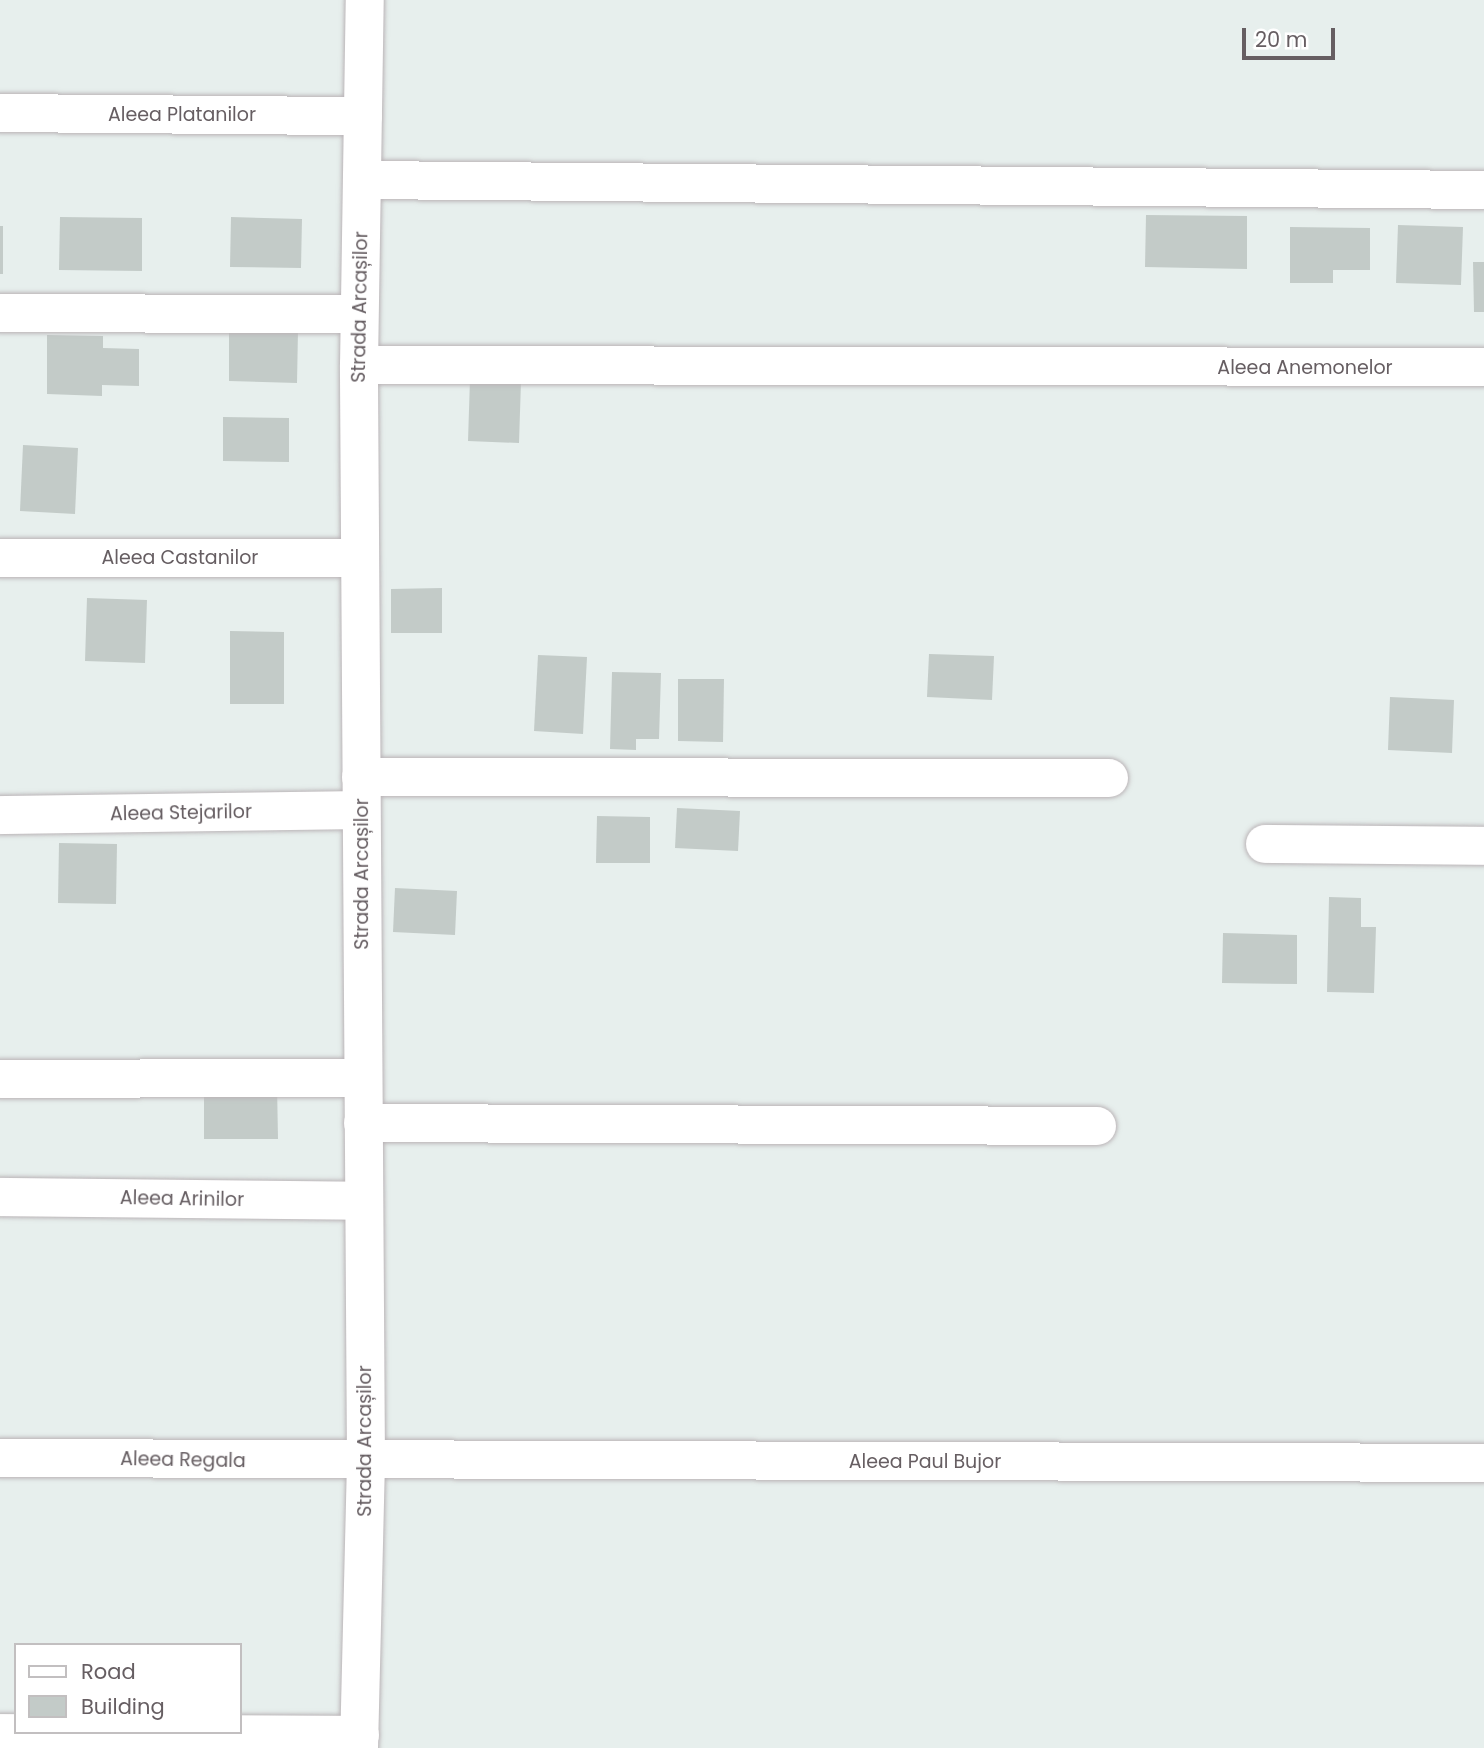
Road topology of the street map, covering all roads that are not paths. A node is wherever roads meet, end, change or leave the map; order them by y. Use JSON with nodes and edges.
{"nodes":[{"id":1,"x":365,"y":0,"type":"edge"},
{"id":2,"x":0,"y":113,"type":"edge"},
{"id":3,"x":363,"y":116,"type":"junction"},
{"id":4,"x":362,"y":180,"type":"junction"},
{"id":5,"x":1484,"y":190,"type":"edge"},
{"id":6,"x":0,"y":313,"type":"edge"},
{"id":7,"x":359,"y":314,"type":"junction"},
{"id":8,"x":359,"y":365,"type":"junction"},
{"id":9,"x":1484,"y":368,"type":"edge"},
{"id":10,"x":0,"y":558,"type":"edge"},
{"id":11,"x":360,"y":558,"type":"junction"},
{"id":12,"x":1110,"y":778,"type":"dead end"},
{"id":13,"x":361,"y":794,"type":"junction"},
{"id":14,"x":0,"y":815,"type":"edge"},
{"id":15,"x":1265,"y":844,"type":"dead end"},
{"id":16,"x":1484,"y":846,"type":"edge"},
{"id":17,"x":363,"y":1078,"type":"junction"},
{"id":18,"x":0,"y":1079,"type":"edge"},
{"id":19,"x":363,"y":1123,"type":"junction"},
{"id":20,"x":1097,"y":1126,"type":"dead end"},
{"id":21,"x":0,"y":1197,"type":"edge"},
{"id":22,"x":364,"y":1201,"type":"junction"},
{"id":23,"x":0,"y":1458,"type":"edge"},
{"id":24,"x":366,"y":1462,"type":"junction"},
{"id":25,"x":1484,"y":1463,"type":"edge"},
{"id":26,"x":40,"y":1734,"type":"edge"},
{"id":27,"x":359,"y":1742,"type":"edge"}],
"edges":[{"from":1,"to":3,"type":"street","name":"Strada Arcașilor"},
{"from":2,"to":3,"type":"street","name":"Aleea Platanilor"},
{"from":3,"to":4,"type":"street","name":"Strada Arcașilor"},
{"from":4,"to":5,"type":"street"},
{"from":4,"to":7,"type":"street","name":"Strada Arcașilor"},
{"from":6,"to":7,"type":"street"},
{"from":7,"to":8,"type":"street","name":"Strada Arcașilor"},
{"from":8,"to":9,"type":"street","name":"Aleea Anemonelor"},
{"from":8,"to":11,"type":"street","name":"Strada Arcașilor"},
{"from":10,"to":11,"type":"street","name":"Aleea Castanilor"},
{"from":11,"to":13,"type":"street","name":"Strada Arcașilor"},
{"from":12,"to":13,"type":"street","name":"Aleea Stejarilor"},
{"from":13,"to":14,"type":"street","name":"Aleea Stejarilor"},
{"from":13,"to":17,"type":"street","name":"Strada Arcașilor"},
{"from":15,"to":16,"type":"street"},
{"from":17,"to":18,"type":"street"},
{"from":17,"to":19,"type":"street","name":"Strada Arcașilor"},
{"from":19,"to":20,"type":"street"},
{"from":19,"to":22,"type":"street","name":"Strada Arcașilor"},
{"from":21,"to":22,"type":"street","name":"Aleea Arinilor"},
{"from":22,"to":24,"type":"street","name":"Strada Arcașilor"},
{"from":23,"to":24,"type":"street","name":"Aleea Regala"},
{"from":24,"to":25,"type":"street","name":"Aleea Paul Bujor"},
{"from":24,"to":27,"type":"street","name":"Strada Arcașilor"},
{"from":26,"to":27,"type":"street"}]}
